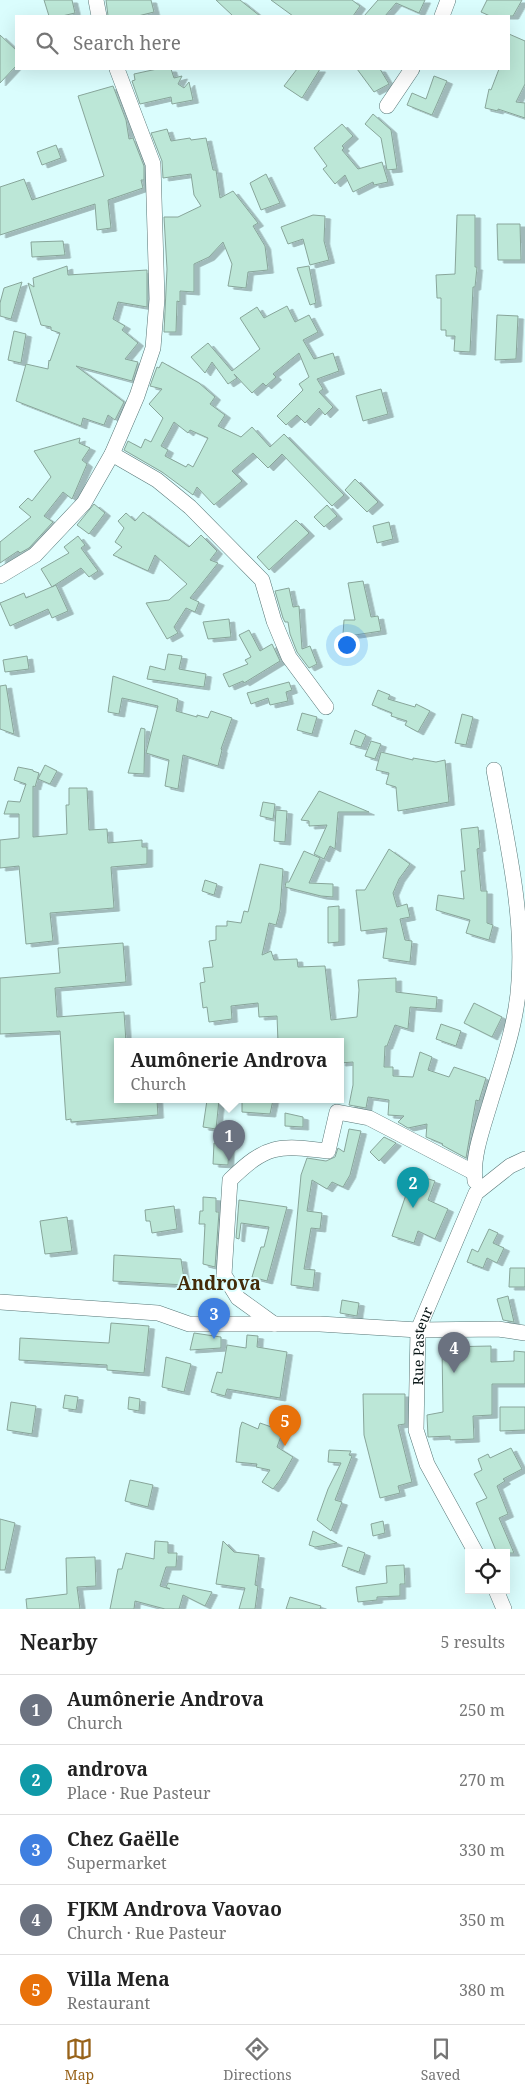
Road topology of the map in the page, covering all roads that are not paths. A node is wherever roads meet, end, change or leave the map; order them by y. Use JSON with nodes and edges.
{"nodes":[{"id":1,"x":96,"y":0,"type":"edge"},
{"id":2,"x":448,"y":0,"type":"edge"},
{"id":3,"x":100,"y":15,"type":"edge"},
{"id":4,"x":442,"y":15,"type":"edge"},
{"id":5,"x":117,"y":70,"type":"edge"},
{"id":6,"x":411,"y":70,"type":"edge"},
{"id":7,"x":387,"y":106,"type":"dead end"},
{"id":8,"x":112,"y":454,"type":"junction"},
{"id":9,"x":0,"y":576,"type":"edge"},
{"id":10,"x":326,"y":707,"type":"dead end"},
{"id":11,"x":494,"y":770,"type":"dead end"},
{"id":12,"x":525,"y":1159,"type":"edge"},
{"id":13,"x":473,"y":1172,"type":"junction"},
{"id":14,"x":476,"y":1193,"type":"junction"},
{"id":15,"x":0,"y":1302,"type":"edge"},
{"id":16,"x":274,"y":1324,"type":"junction"},
{"id":17,"x":418,"y":1330,"type":"junction"},
{"id":18,"x":525,"y":1333,"type":"edge"},
{"id":19,"x":474,"y":1549,"type":"edge"},
{"id":20,"x":498,"y":1594,"type":"edge"},
{"id":21,"x":504,"y":1609,"type":"edge"}],
"edges":[{"from":1,"to":3,"type":"street"},
{"from":2,"to":4,"type":"street"},
{"from":5,"to":8,"type":"street"},
{"from":6,"to":7,"type":"street"},
{"from":8,"to":9,"type":"street"},
{"from":8,"to":10,"type":"street"},
{"from":11,"to":13,"type":"street"},
{"from":12,"to":14,"type":"street","name":"Rue Pasteur"},
{"from":13,"to":14,"type":"street"},
{"from":13,"to":16,"type":"street"},
{"from":14,"to":17,"type":"street","name":"Rue Pasteur"},
{"from":15,"to":16,"type":"street"},
{"from":16,"to":17,"type":"street"},
{"from":17,"to":18,"type":"street"},
{"from":17,"to":19,"type":"street","name":"Rue Pasteur"},
{"from":20,"to":21,"type":"street"}]}
